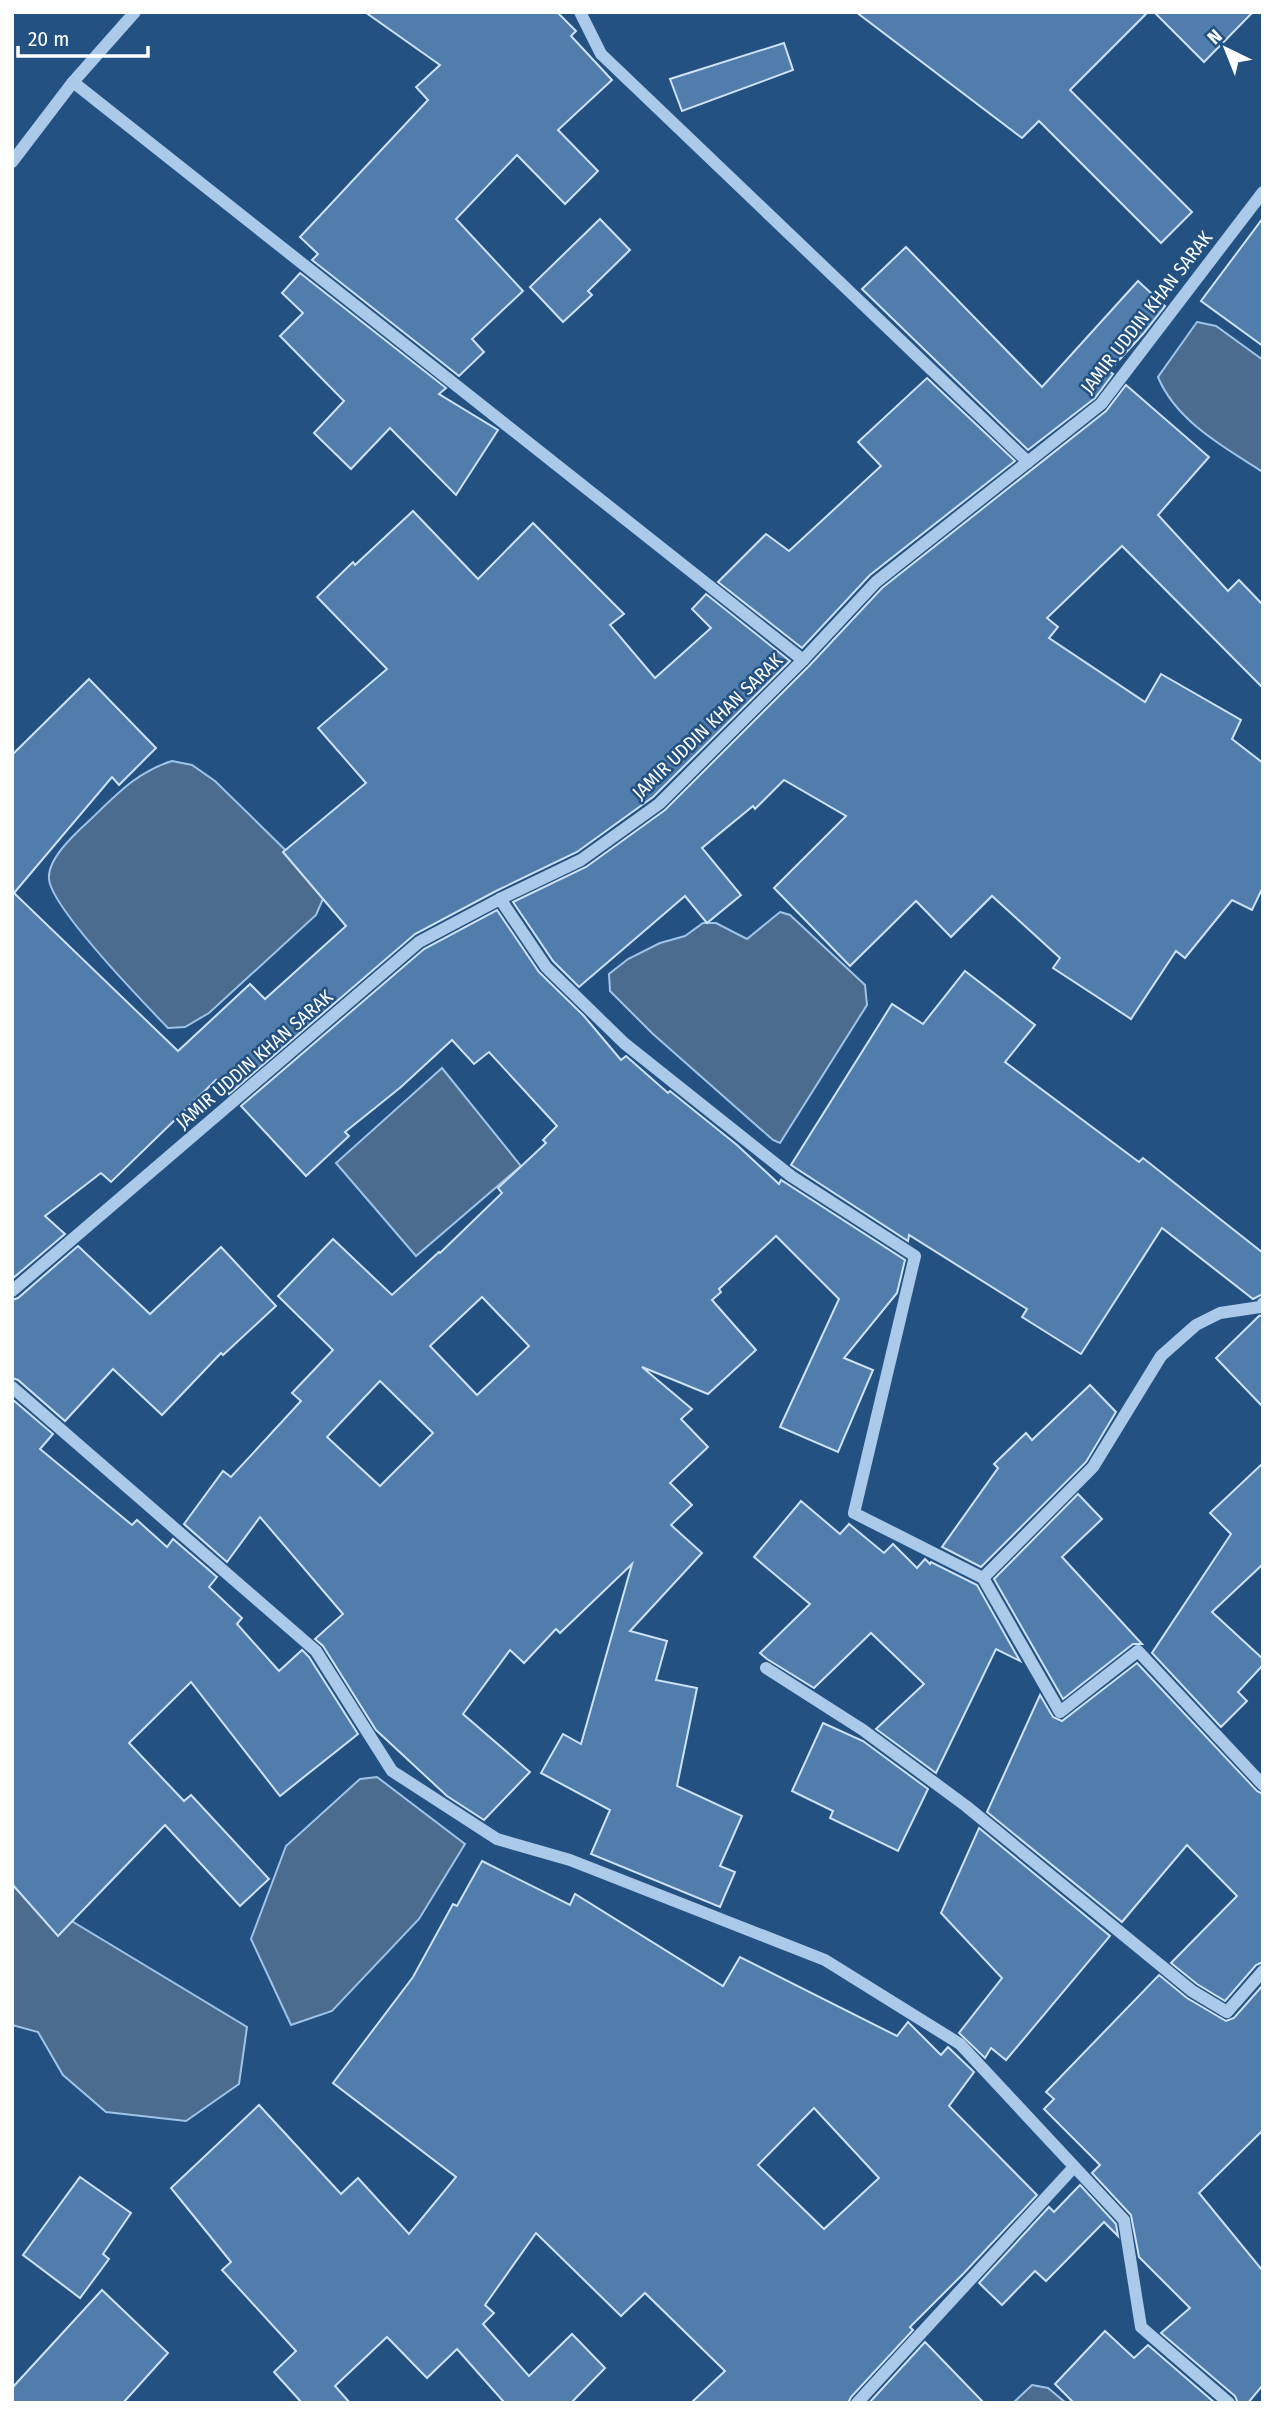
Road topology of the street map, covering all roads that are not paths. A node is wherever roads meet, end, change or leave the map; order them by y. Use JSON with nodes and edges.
{"nodes":[{"id":1,"x":135,"y":12,"type":"edge"},
{"id":2,"x":580,"y":12,"type":"edge"},
{"id":3,"x":73,"y":82,"type":"junction"},
{"id":4,"x":12,"y":162,"type":"edge"},
{"id":5,"x":1263,"y":192,"type":"edge"},
{"id":6,"x":1028,"y":462,"type":"junction"},
{"id":7,"x":803,"y":660,"type":"junction"},
{"id":8,"x":499,"y":899,"type":"junction"},
{"id":9,"x":12,"y":1291,"type":"edge"},
{"id":10,"x":1263,"y":1303,"type":"edge"},
{"id":11,"x":12,"y":1387,"type":"edge"},
{"id":12,"x":983,"y":1578,"type":"junction"},
{"id":13,"x":766,"y":1668,"type":"dead end"},
{"id":14,"x":1263,"y":1785,"type":"edge"},
{"id":15,"x":1263,"y":1971,"type":"edge"},
{"id":16,"x":1074,"y":2167,"type":"junction"},
{"id":17,"x":857,"y":2403,"type":"edge"},
{"id":18,"x":1229,"y":2403,"type":"edge"}],
"edges":[{"from":1,"to":3,"type":"street"},
{"from":2,"to":6,"type":"street"},
{"from":3,"to":4,"type":"street"},
{"from":3,"to":7,"type":"street"},
{"from":5,"to":6,"type":"street","name":"JAMIR UDDIN KHAN SARAK"},
{"from":6,"to":7,"type":"street","name":"JAMIR UDDIN KHAN SARAK"},
{"from":7,"to":8,"type":"street","name":"JAMIR UDDIN KHAN SARAK"},
{"from":8,"to":9,"type":"street","name":"JAMIR UDDIN KHAN SARAK"},
{"from":8,"to":12,"type":"street"},
{"from":10,"to":12,"type":"street"},
{"from":11,"to":16,"type":"street"},
{"from":12,"to":14,"type":"street"},
{"from":13,"to":15,"type":"street"},
{"from":16,"to":17,"type":"street"},
{"from":16,"to":18,"type":"street"}]}
